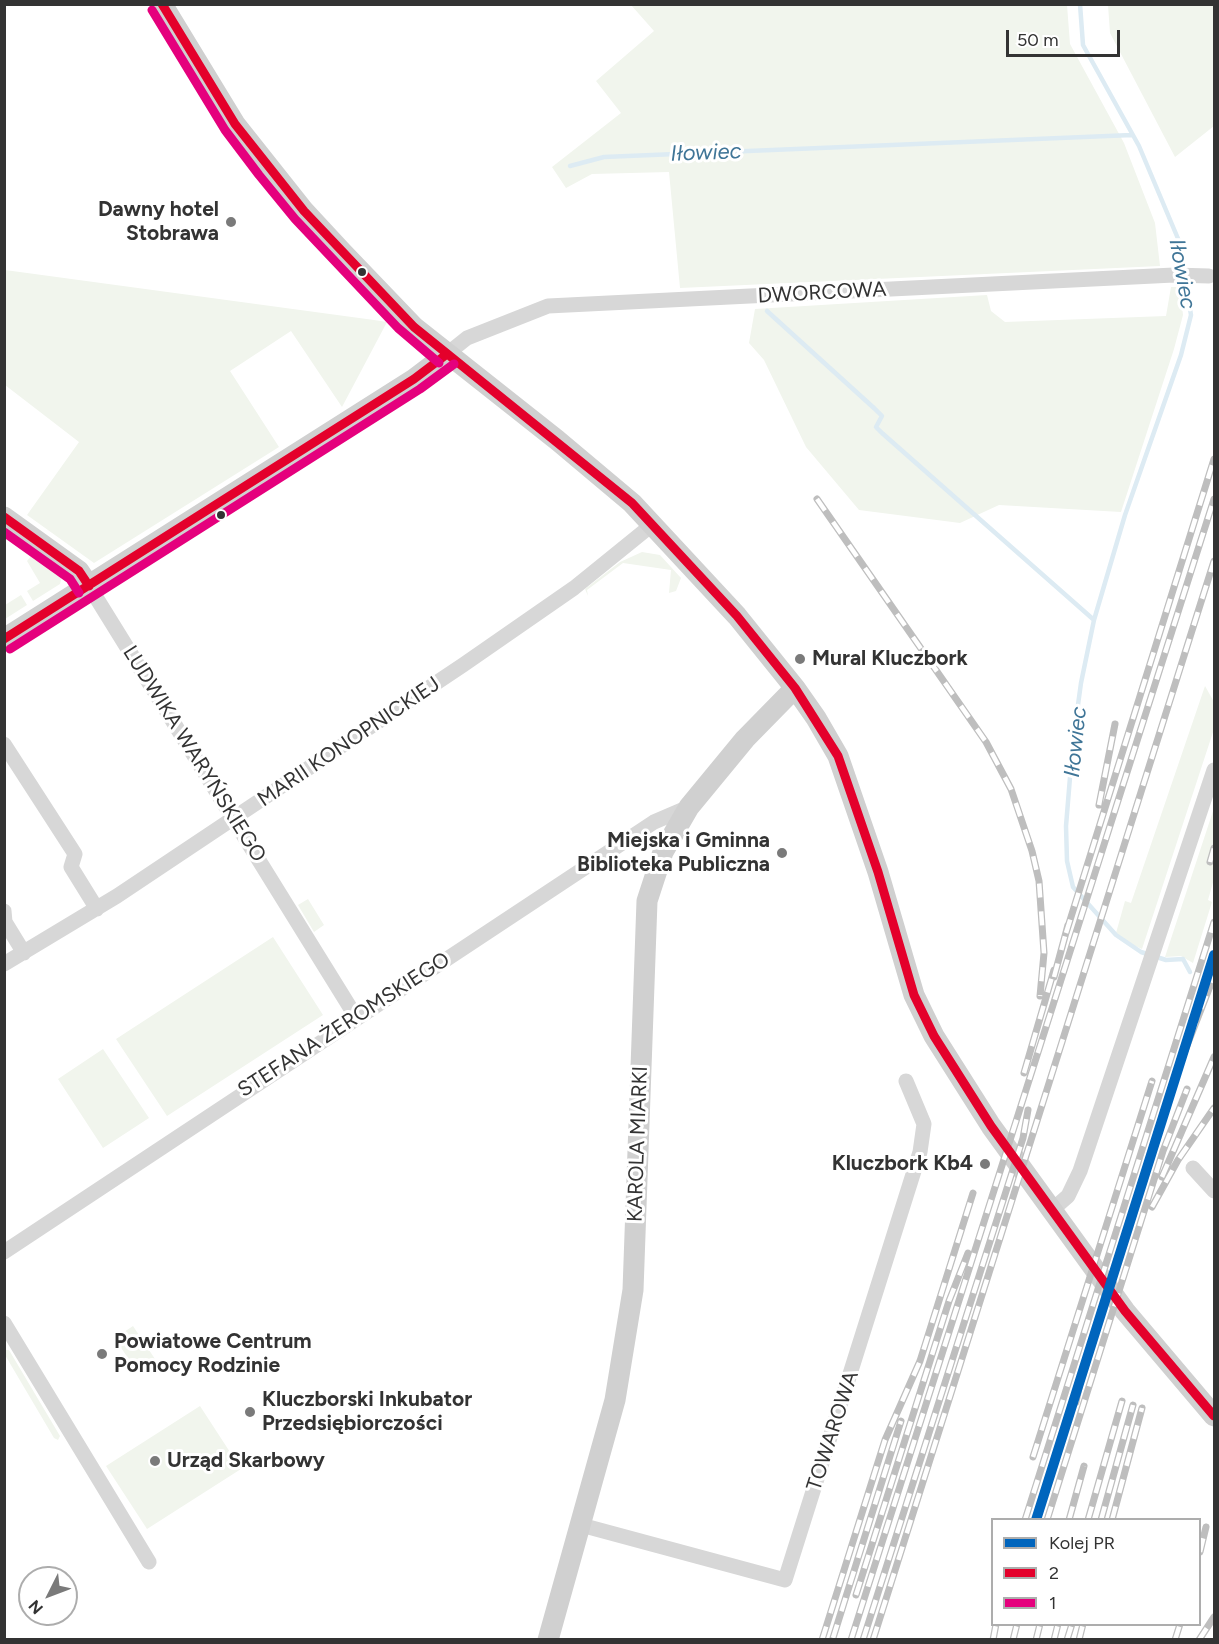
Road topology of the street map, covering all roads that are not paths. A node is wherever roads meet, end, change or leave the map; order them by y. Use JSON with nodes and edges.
{"nodes":[{"id":1,"x":162,"y":4,"type":"edge"},
{"id":2,"x":1209,"y":276,"type":"dead end"},
{"id":3,"x":447,"y":354,"type":"junction"},
{"id":4,"x":4,"y":517,"type":"edge"},
{"id":5,"x":653,"y":524,"type":"junction"},
{"id":6,"x":89,"y":586,"type":"junction"},
{"id":7,"x":4,"y":639,"type":"edge"},
{"id":8,"x":795,"y":688,"type":"junction"},
{"id":9,"x":4,"y":744,"type":"edge"},
{"id":10,"x":1215,"y":770,"type":"edge"},
{"id":11,"x":689,"y":807,"type":"junction"},
{"id":12,"x":234,"y":819,"type":"junction"},
{"id":13,"x":97,"y":909,"type":"junction"},
{"id":14,"x":4,"y":911,"type":"edge"},
{"id":15,"x":24,"y":952,"type":"junction"},
{"id":16,"x":4,"y":964,"type":"edge"},
{"id":17,"x":356,"y":1017,"type":"junction"},
{"id":18,"x":906,"y":1081,"type":"dead end"},
{"id":19,"x":1193,"y":1168,"type":"dead end"},
{"id":20,"x":1215,"y":1191,"type":"edge"},
{"id":21,"x":1052,"y":1210,"type":"junction"},
{"id":22,"x":4,"y":1252,"type":"edge"},
{"id":23,"x":4,"y":1323,"type":"edge"},
{"id":24,"x":1215,"y":1416,"type":"edge"},
{"id":25,"x":581,"y":1525,"type":"junction"},
{"id":26,"x":149,"y":1562,"type":"dead end"},
{"id":27,"x":548,"y":1640,"type":"edge"}],
"edges":[{"from":1,"to":3,"type":"street"},
{"from":2,"to":3,"type":"street","name":"DWORCOWA"},
{"from":3,"to":5,"type":"street"},
{"from":3,"to":6,"type":"street"},
{"from":4,"to":6,"type":"street","name":"LUDWIKA WARYŃSKIEGO"},
{"from":5,"to":8,"type":"street"},
{"from":5,"to":12,"type":"street","name":"MARII KONOPNICKIEJ"},
{"from":6,"to":7,"type":"street"},
{"from":6,"to":12,"type":"street","name":"LUDWIKA WARYŃSKIEGO"},
{"from":8,"to":11,"type":"street","name":"KAROLA MIARKI"},
{"from":8,"to":21,"type":"street"},
{"from":9,"to":13,"type":"street"},
{"from":10,"to":21,"type":"street"},
{"from":11,"to":17,"type":"street","name":"STEFANA ŻEROMSKIEGO"},
{"from":11,"to":25,"type":"street","name":"KAROLA MIARKI"},
{"from":12,"to":13,"type":"street","name":"MARII KONOPNICKIEJ"},
{"from":12,"to":17,"type":"street","name":"LUDWIKA WARYŃSKIEGO"},
{"from":13,"to":15,"type":"street","name":"MARII KONOPNICKIEJ"},
{"from":14,"to":15,"type":"street"},
{"from":15,"to":16,"type":"street","name":"MARII KONOPNICKIEJ"},
{"from":17,"to":22,"type":"street","name":"STEFANA ŻEROMSKIEGO"},
{"from":18,"to":25,"type":"street","name":"TOWAROWA"},
{"from":19,"to":20,"type":"street"},
{"from":21,"to":24,"type":"street"},
{"from":23,"to":26,"type":"street"},
{"from":25,"to":27,"type":"street","name":"KAROLA MIARKI"}]}
